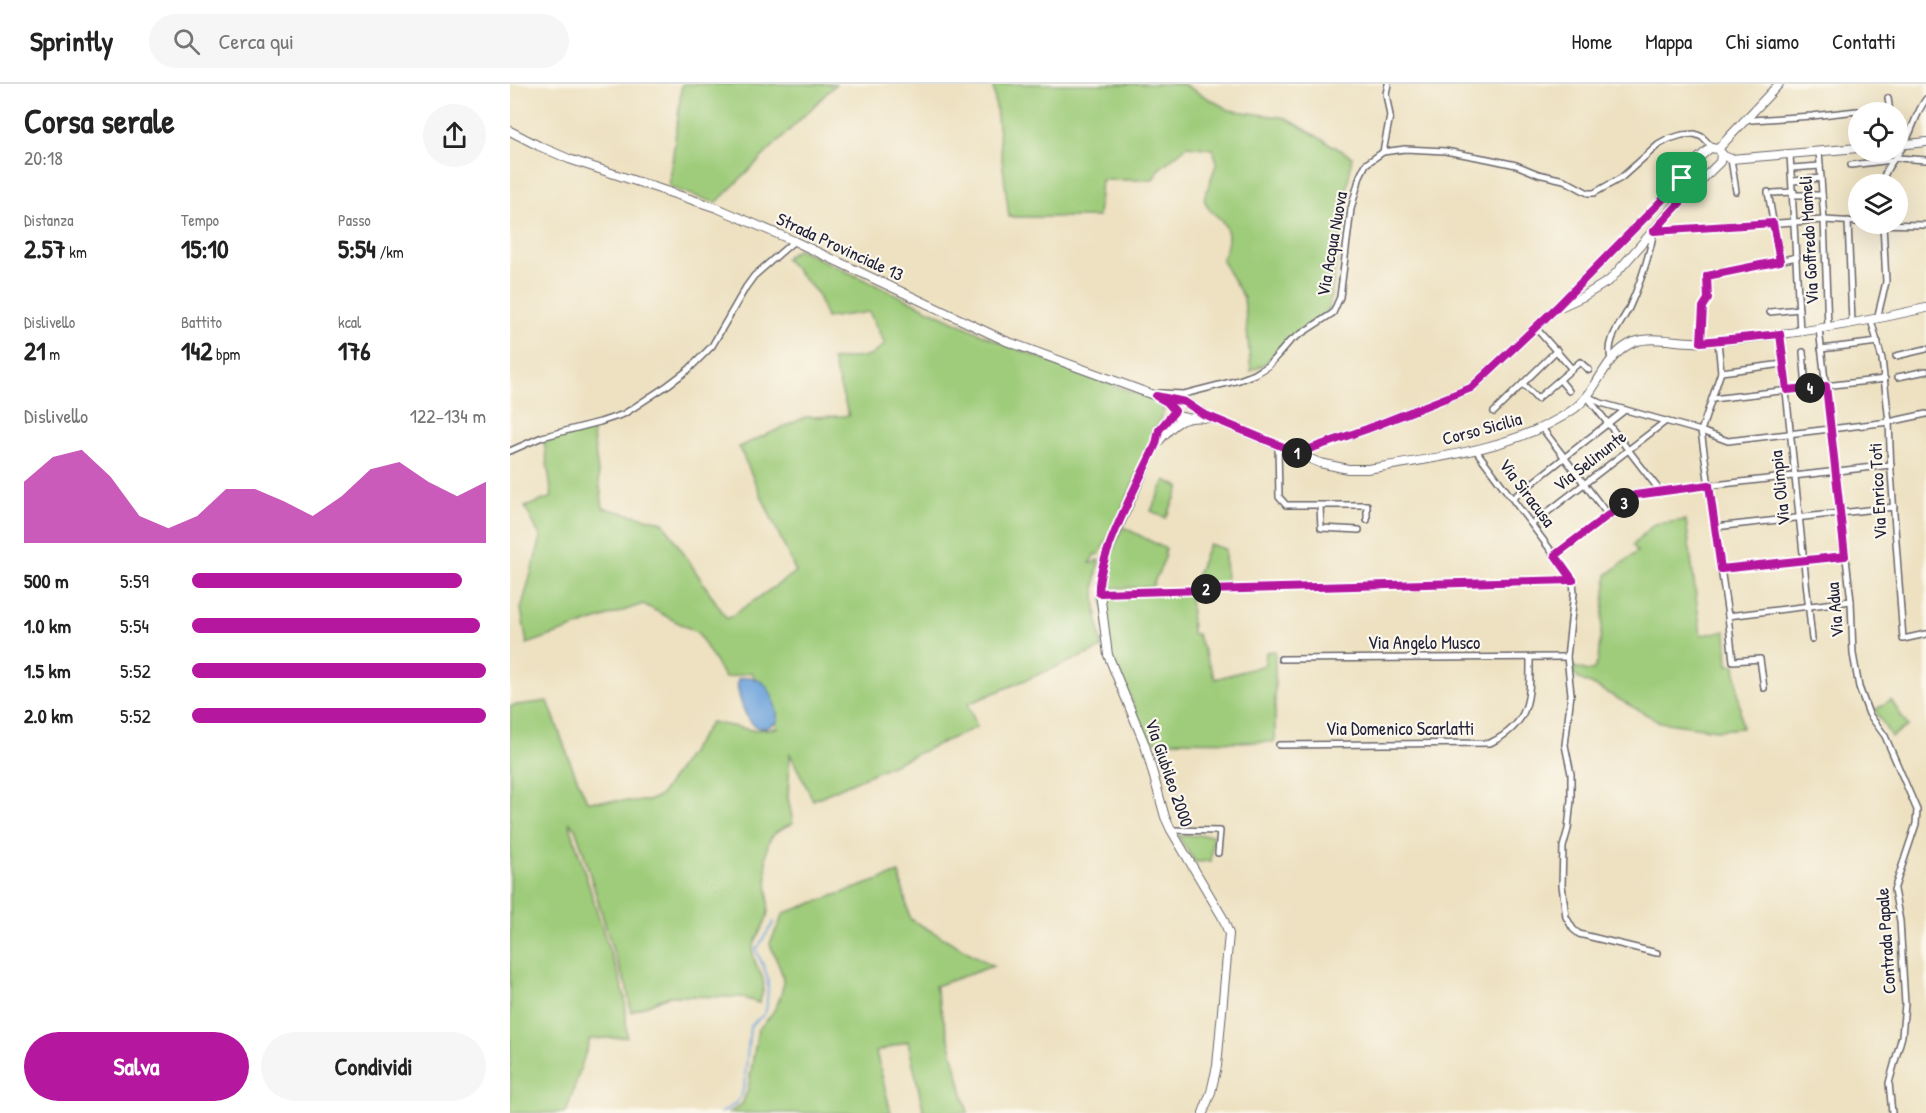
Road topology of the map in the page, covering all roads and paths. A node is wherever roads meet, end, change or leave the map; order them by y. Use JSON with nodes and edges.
{"nodes":[{"id":1,"x":1388,"y":84,"type":"edge"},
{"id":2,"x":1779,"y":84,"type":"edge"},
{"id":3,"x":1888,"y":98,"type":"dead end"},
{"id":4,"x":1926,"y":99,"type":"edge"},
{"id":5,"x":1889,"y":102,"type":"edge"},
{"id":6,"x":1848,"y":112,"type":"edge"},
{"id":7,"x":1746,"y":117,"type":"junction"},
{"id":8,"x":510,"y":131,"type":"edge"},
{"id":9,"x":1908,"y":131,"type":"edge"},
{"id":10,"x":1926,"y":142,"type":"edge"},
{"id":11,"x":1908,"y":144,"type":"edge"},
{"id":12,"x":1718,"y":149,"type":"junction"},
{"id":13,"x":1848,"y":149,"type":"edge"},
{"id":14,"x":1819,"y":151,"type":"junction"},
{"id":15,"x":1383,"y":152,"type":"junction"},
{"id":16,"x":1790,"y":154,"type":"junction"},
{"id":17,"x":1731,"y":159,"type":"junction"},
{"id":18,"x":1908,"y":159,"type":"edge"},
{"id":19,"x":1926,"y":160,"type":"edge"},
{"id":20,"x":1873,"y":162,"type":"edge"},
{"id":21,"x":1851,"y":165,"type":"dead end"},
{"id":22,"x":1820,"y":166,"type":"junction"},
{"id":23,"x":1792,"y":168,"type":"junction"},
{"id":24,"x":1684,"y":175,"type":"junction"},
{"id":25,"x":1821,"y":178,"type":"junction"},
{"id":26,"x":1793,"y":181,"type":"junction"},
{"id":27,"x":1699,"y":182,"type":"junction"},
{"id":28,"x":1736,"y":191,"type":"dead end"},
{"id":29,"x":1794,"y":193,"type":"junction"},
{"id":30,"x":1822,"y":195,"type":"junction"},
{"id":31,"x":1824,"y":220,"type":"junction"},
{"id":32,"x":1848,"y":221,"type":"edge"},
{"id":33,"x":1795,"y":222,"type":"junction"},
{"id":34,"x":1773,"y":223,"type":"junction"},
{"id":35,"x":1908,"y":225,"type":"edge"},
{"id":36,"x":1926,"y":225,"type":"edge"},
{"id":37,"x":1654,"y":231,"type":"junction"},
{"id":38,"x":1849,"y":234,"type":"edge"},
{"id":39,"x":1884,"y":234,"type":"edge"},
{"id":40,"x":794,"y":241,"type":"junction"},
{"id":41,"x":1797,"y":257,"type":"junction"},
{"id":42,"x":1780,"y":261,"type":"junction"},
{"id":43,"x":1574,"y":289,"type":"junction"},
{"id":44,"x":1584,"y":296,"type":"junction"},
{"id":45,"x":1556,"y":308,"type":"junction"},
{"id":46,"x":1926,"y":308,"type":"edge"},
{"id":47,"x":1799,"y":309,"type":"junction"},
{"id":48,"x":1770,"y":312,"type":"dead end"},
{"id":49,"x":1874,"y":320,"type":"junction"},
{"id":50,"x":1852,"y":323,"type":"junction"},
{"id":51,"x":1535,"y":327,"type":"junction"},
{"id":52,"x":1828,"y":327,"type":"junction"},
{"id":53,"x":1819,"y":329,"type":"junction"},
{"id":54,"x":1800,"y":331,"type":"junction"},
{"id":55,"x":1780,"y":334,"type":"junction"},
{"id":56,"x":1718,"y":341,"type":"junction"},
{"id":57,"x":1701,"y":342,"type":"junction"},
{"id":58,"x":1878,"y":342,"type":"junction"},
{"id":59,"x":1821,"y":349,"type":"junction"},
{"id":60,"x":1926,"y":349,"type":"edge"},
{"id":61,"x":1557,"y":350,"type":"junction"},
{"id":62,"x":1803,"y":352,"type":"dead end"},
{"id":63,"x":1896,"y":356,"type":"dead end"},
{"id":64,"x":1611,"y":360,"type":"junction"},
{"id":65,"x":1784,"y":364,"type":"junction"},
{"id":66,"x":1572,"y":369,"type":"junction"},
{"id":67,"x":1588,"y":370,"type":"dead end"},
{"id":68,"x":1926,"y":371,"type":"edge"},
{"id":69,"x":1720,"y":372,"type":"junction"},
{"id":70,"x":1898,"y":377,"type":"dead end"},
{"id":71,"x":1885,"y":379,"type":"junction"},
{"id":72,"x":1560,"y":380,"type":"junction"},
{"id":73,"x":1523,"y":384,"type":"junction"},
{"id":74,"x":1826,"y":386,"type":"junction"},
{"id":75,"x":1806,"y":388,"type":"junction"},
{"id":76,"x":1787,"y":390,"type":"junction"},
{"id":77,"x":1143,"y":391,"type":"junction"},
{"id":78,"x":1569,"y":391,"type":"dead end"},
{"id":79,"x":1156,"y":396,"type":"junction"},
{"id":80,"x":1587,"y":396,"type":"junction"},
{"id":81,"x":1182,"y":399,"type":"junction"},
{"id":82,"x":1712,"y":399,"type":"junction"},
{"id":83,"x":1191,"y":407,"type":"junction"},
{"id":84,"x":1175,"y":410,"type":"junction"},
{"id":85,"x":1625,"y":410,"type":"junction"},
{"id":86,"x":1494,"y":412,"type":"dead end"},
{"id":87,"x":1926,"y":414,"type":"edge"},
{"id":88,"x":1186,"y":417,"type":"junction"},
{"id":89,"x":1215,"y":419,"type":"junction"},
{"id":90,"x":1666,"y":421,"type":"junction"},
{"id":91,"x":1889,"y":422,"type":"junction"},
{"id":92,"x":1608,"y":424,"type":"junction"},
{"id":93,"x":1542,"y":428,"type":"junction"},
{"id":94,"x":1831,"y":429,"type":"junction"},
{"id":95,"x":1701,"y":431,"type":"junction"},
{"id":96,"x":1790,"y":434,"type":"junction"},
{"id":97,"x":1156,"y":444,"type":"junction"},
{"id":98,"x":1278,"y":445,"type":"junction"},
{"id":99,"x":1475,"y":449,"type":"junction"},
{"id":100,"x":1628,"y":450,"type":"junction"},
{"id":101,"x":510,"y":451,"type":"edge"},
{"id":102,"x":1298,"y":453,"type":"junction"},
{"id":103,"x":1565,"y":459,"type":"junction"},
{"id":104,"x":1891,"y":465,"type":"junction"},
{"id":105,"x":1836,"y":471,"type":"junction"},
{"id":106,"x":1794,"y":475,"type":"junction"},
{"id":107,"x":1584,"y":484,"type":"junction"},
{"id":108,"x":1709,"y":485,"type":"junction"},
{"id":109,"x":1660,"y":491,"type":"junction"},
{"id":110,"x":1513,"y":498,"type":"junction"},
{"id":111,"x":1320,"y":506,"type":"junction"},
{"id":112,"x":1894,"y":507,"type":"junction"},
{"id":113,"x":1841,"y":513,"type":"junction"},
{"id":114,"x":1608,"y":515,"type":"junction"},
{"id":115,"x":1799,"y":518,"type":"junction"},
{"id":116,"x":1367,"y":520,"type":"dead end"},
{"id":117,"x":1532,"y":524,"type":"junction"},
{"id":118,"x":1715,"y":527,"type":"junction"},
{"id":119,"x":1359,"y":530,"type":"dead end"},
{"id":120,"x":1555,"y":555,"type":"junction"},
{"id":121,"x":1845,"y":556,"type":"junction"},
{"id":122,"x":1804,"y":560,"type":"junction"},
{"id":123,"x":1721,"y":569,"type":"junction"},
{"id":124,"x":1573,"y":580,"type":"junction"},
{"id":125,"x":1099,"y":593,"type":"junction"},
{"id":126,"x":1851,"y":601,"type":"junction"},
{"id":127,"x":1808,"y":607,"type":"junction"},
{"id":128,"x":1728,"y":616,"type":"junction"},
{"id":129,"x":1926,"y":634,"type":"edge"},
{"id":130,"x":1812,"y":639,"type":"dead end"},
{"id":131,"x":1567,"y":657,"type":"junction"},
{"id":132,"x":1530,"y":658,"type":"junction"},
{"id":133,"x":1281,"y":659,"type":"dead end"},
{"id":134,"x":1764,"y":688,"type":"dead end"},
{"id":135,"x":1279,"y":745,"type":"dead end"},
{"id":136,"x":1916,"y":805,"type":"joint"},
{"id":137,"x":1171,"y":831,"type":"junction"},
{"id":138,"x":1218,"y":853,"type":"dead end"},
{"id":139,"x":1657,"y":953,"type":"dead end"},
{"id":140,"x":1203,"y":1113,"type":"edge"},
{"id":141,"x":1892,"y":1113,"type":"edge"}],
"edges":[{"from":1,"to":15,"type":"street"},
{"from":2,"to":7,"type":"street"},
{"from":3,"to":5,"type":"street"},
{"from":4,"to":9,"type":"street"},
{"from":6,"to":7,"type":"street"},
{"from":7,"to":12,"type":"street"},
{"from":8,"to":40,"type":"street","name":"Strada Provinciale 13"},
{"from":10,"to":11,"type":"street"},
{"from":12,"to":15,"type":"street"},
{"from":12,"to":17,"type":"street"},
{"from":12,"to":24,"type":"street"},
{"from":12,"to":27,"type":"street"},
{"from":13,"to":14,"type":"street"},
{"from":14,"to":16,"type":"street"},
{"from":14,"to":22,"type":"street","name":"Via Goffredo Mameli"},
{"from":15,"to":81,"type":"street","name":"Via Acqua Nuova"},
{"from":16,"to":17,"type":"street"},
{"from":16,"to":23,"type":"street"},
{"from":17,"to":28,"type":"street"},
{"from":18,"to":19,"type":"street"},
{"from":20,"to":21,"type":"street"},
{"from":22,"to":23,"type":"street"},
{"from":22,"to":25,"type":"street","name":"Via Goffredo Mameli"},
{"from":23,"to":26,"type":"street"},
{"from":24,"to":27,"type":"street"},
{"from":24,"to":43,"type":"street"},
{"from":25,"to":26,"type":"street"},
{"from":25,"to":30,"type":"street","name":"Via Goffredo Mameli"},
{"from":26,"to":29,"type":"street"},
{"from":27,"to":37,"type":"street"},
{"from":29,"to":30,"type":"street"},
{"from":29,"to":33,"type":"street"},
{"from":29,"to":34,"type":"street"},
{"from":30,"to":31,"type":"street","name":"Via Goffredo Mameli"},
{"from":31,"to":32,"type":"street"},
{"from":31,"to":33,"type":"street"},
{"from":31,"to":52,"type":"street","name":"Via Goffredo Mameli"},
{"from":33,"to":34,"type":"street"},
{"from":33,"to":41,"type":"street"},
{"from":34,"to":37,"type":"street"},
{"from":34,"to":42,"type":"street"},
{"from":35,"to":36,"type":"street"},
{"from":37,"to":44,"type":"street"},
{"from":37,"to":64,"type":"street"},
{"from":38,"to":50,"type":"street"},
{"from":39,"to":49,"type":"street"},
{"from":40,"to":77,"type":"street","name":"Strada Provinciale 13"},
{"from":40,"to":101,"type":"street"},
{"from":41,"to":42,"type":"street"},
{"from":41,"to":47,"type":"street"},
{"from":42,"to":57,"type":"street"},
{"from":43,"to":44,"type":"street"},
{"from":43,"to":45,"type":"street"},
{"from":44,"to":45,"type":"street"},
{"from":45,"to":51,"type":"street"},
{"from":46,"to":49,"type":"street","name":"Corso Sicilia"},
{"from":47,"to":48,"type":"street"},
{"from":47,"to":54,"type":"street"},
{"from":49,"to":50,"type":"street","name":"Corso Sicilia"},
{"from":49,"to":58,"type":"street","name":"Via Enrico Toti"},
{"from":50,"to":52,"type":"street","name":"Corso Sicilia"},
{"from":51,"to":61,"type":"street"},
{"from":51,"to":102,"type":"street"},
{"from":52,"to":53,"type":"street","name":"Corso Sicilia"},
{"from":53,"to":54,"type":"street","name":"Corso Sicilia"},
{"from":53,"to":59,"type":"street","name":"Via Adua"},
{"from":54,"to":55,"type":"street","name":"Corso Sicilia"},
{"from":55,"to":56,"type":"street","name":"Corso Sicilia"},
{"from":55,"to":65,"type":"street","name":"Via Olimpia"},
{"from":56,"to":57,"type":"street","name":"Corso Sicilia"},
{"from":56,"to":69,"type":"street"},
{"from":57,"to":64,"type":"street","name":"Corso Sicilia"},
{"from":58,"to":59,"type":"street"},
{"from":58,"to":71,"type":"street","name":"Via Enrico Toti"},
{"from":59,"to":74,"type":"street","name":"Via Adua"},
{"from":60,"to":63,"type":"street"},
{"from":61,"to":66,"type":"street"},
{"from":61,"to":73,"type":"street"},
{"from":62,"to":75,"type":"street"},
{"from":64,"to":80,"type":"street","name":"Corso Sicilia"},
{"from":65,"to":69,"type":"street"},
{"from":65,"to":76,"type":"street","name":"Via Olimpia"},
{"from":66,"to":67,"type":"street"},
{"from":66,"to":72,"type":"street"},
{"from":68,"to":70,"type":"street"},
{"from":69,"to":82,"type":"street"},
{"from":71,"to":74,"type":"street"},
{"from":71,"to":91,"type":"street","name":"Via Enrico Toti"},
{"from":72,"to":73,"type":"street"},
{"from":72,"to":78,"type":"street"},
{"from":73,"to":86,"type":"street"},
{"from":74,"to":75,"type":"street"},
{"from":74,"to":94,"type":"street","name":"Via Adua"},
{"from":75,"to":76,"type":"street"},
{"from":76,"to":82,"type":"street"},
{"from":76,"to":96,"type":"street","name":"Via Olimpia"},
{"from":77,"to":79,"type":"street","name":"Strada Provinciale 13"},
{"from":77,"to":81,"type":"street","name":"Via Acqua Nuova"},
{"from":79,"to":81,"type":"street"},
{"from":79,"to":84,"type":"street"},
{"from":80,"to":85,"type":"street"},
{"from":80,"to":92,"type":"street"},
{"from":80,"to":93,"type":"street","name":"Corso Sicilia"},
{"from":81,"to":83,"type":"street"},
{"from":81,"to":84,"type":"street"},
{"from":82,"to":95,"type":"street"},
{"from":83,"to":88,"type":"street"},
{"from":83,"to":89,"type":"street"},
{"from":84,"to":88,"type":"street"},
{"from":84,"to":97,"type":"street","name":"Via Giubileo 2000"},
{"from":85,"to":90,"type":"street"},
{"from":85,"to":92,"type":"street"},
{"from":87,"to":91,"type":"street"},
{"from":88,"to":89,"type":"street"},
{"from":88,"to":97,"type":"street"},
{"from":89,"to":98,"type":"street"},
{"from":90,"to":95,"type":"street"},
{"from":90,"to":100,"type":"street","name":"Via Selinunte"},
{"from":91,"to":94,"type":"street"},
{"from":91,"to":104,"type":"street","name":"Via Enrico Toti"},
{"from":92,"to":100,"type":"street"},
{"from":92,"to":103,"type":"street"},
{"from":93,"to":99,"type":"street","name":"Corso Sicilia"},
{"from":93,"to":103,"type":"street"},
{"from":94,"to":96,"type":"street"},
{"from":94,"to":105,"type":"street","name":"Via Adua"},
{"from":95,"to":96,"type":"street"},
{"from":95,"to":108,"type":"street"},
{"from":96,"to":106,"type":"street","name":"Via Olimpia"},
{"from":97,"to":125,"type":"street","name":"Via Giubileo 2000"},
{"from":98,"to":102,"type":"street"},
{"from":98,"to":111,"type":"street"},
{"from":99,"to":102,"type":"street","name":"Corso Sicilia"},
{"from":99,"to":110,"type":"street","name":"Via Siracusa"},
{"from":100,"to":107,"type":"street","name":"Via Selinunte"},
{"from":100,"to":109,"type":"street"},
{"from":103,"to":107,"type":"street"},
{"from":103,"to":110,"type":"street"},
{"from":104,"to":105,"type":"street"},
{"from":104,"to":112,"type":"street","name":"Via Enrico Toti"},
{"from":105,"to":106,"type":"street"},
{"from":105,"to":113,"type":"street","name":"Via Adua"},
{"from":106,"to":108,"type":"street"},
{"from":106,"to":115,"type":"street","name":"Via Olimpia"},
{"from":107,"to":114,"type":"street"},
{"from":107,"to":117,"type":"street","name":"Via Selinunte"},
{"from":108,"to":109,"type":"street"},
{"from":108,"to":118,"type":"street"},
{"from":109,"to":114,"type":"street"},
{"from":110,"to":117,"type":"street","name":"Via Siracusa"},
{"from":111,"to":116,"type":"street"},
{"from":111,"to":119,"type":"street"},
{"from":112,"to":113,"type":"street"},
{"from":112,"to":129,"type":"street","name":"Via Enrico Toti"},
{"from":113,"to":115,"type":"street"},
{"from":113,"to":121,"type":"street","name":"Via Adua"},
{"from":114,"to":120,"type":"street"},
{"from":115,"to":118,"type":"street"},
{"from":115,"to":122,"type":"street","name":"Via Olimpia"},
{"from":117,"to":120,"type":"street","name":"Via Siracusa"},
{"from":118,"to":123,"type":"street"},
{"from":120,"to":124,"type":"street","name":"Via Siracusa"},
{"from":121,"to":122,"type":"street"},
{"from":121,"to":126,"type":"street","name":"Via Adua"},
{"from":122,"to":123,"type":"street"},
{"from":122,"to":127,"type":"street","name":"Via Olimpia"},
{"from":123,"to":128,"type":"street"},
{"from":124,"to":125,"type":"street"},
{"from":124,"to":131,"type":"street"},
{"from":125,"to":137,"type":"street","name":"Via Giubileo 2000"},
{"from":126,"to":127,"type":"street"},
{"from":126,"to":136,"type":"street","name":"Via Adua"},
{"from":127,"to":128,"type":"street"},
{"from":127,"to":130,"type":"street","name":"Via Olimpia"},
{"from":128,"to":134,"type":"street"},
{"from":131,"to":132,"type":"street","name":"Via Angelo Musco"},
{"from":131,"to":139,"type":"street"},
{"from":132,"to":133,"type":"street","name":"Via Angelo Musco"},
{"from":132,"to":135,"type":"street","name":"Via Domenico Scarlatti"},
{"from":136,"to":141,"type":"street","name":"Contrada Papale"},
{"from":137,"to":138,"type":"street"},
{"from":137,"to":140,"type":"street","name":"Via Giubileo 2000"}]}
